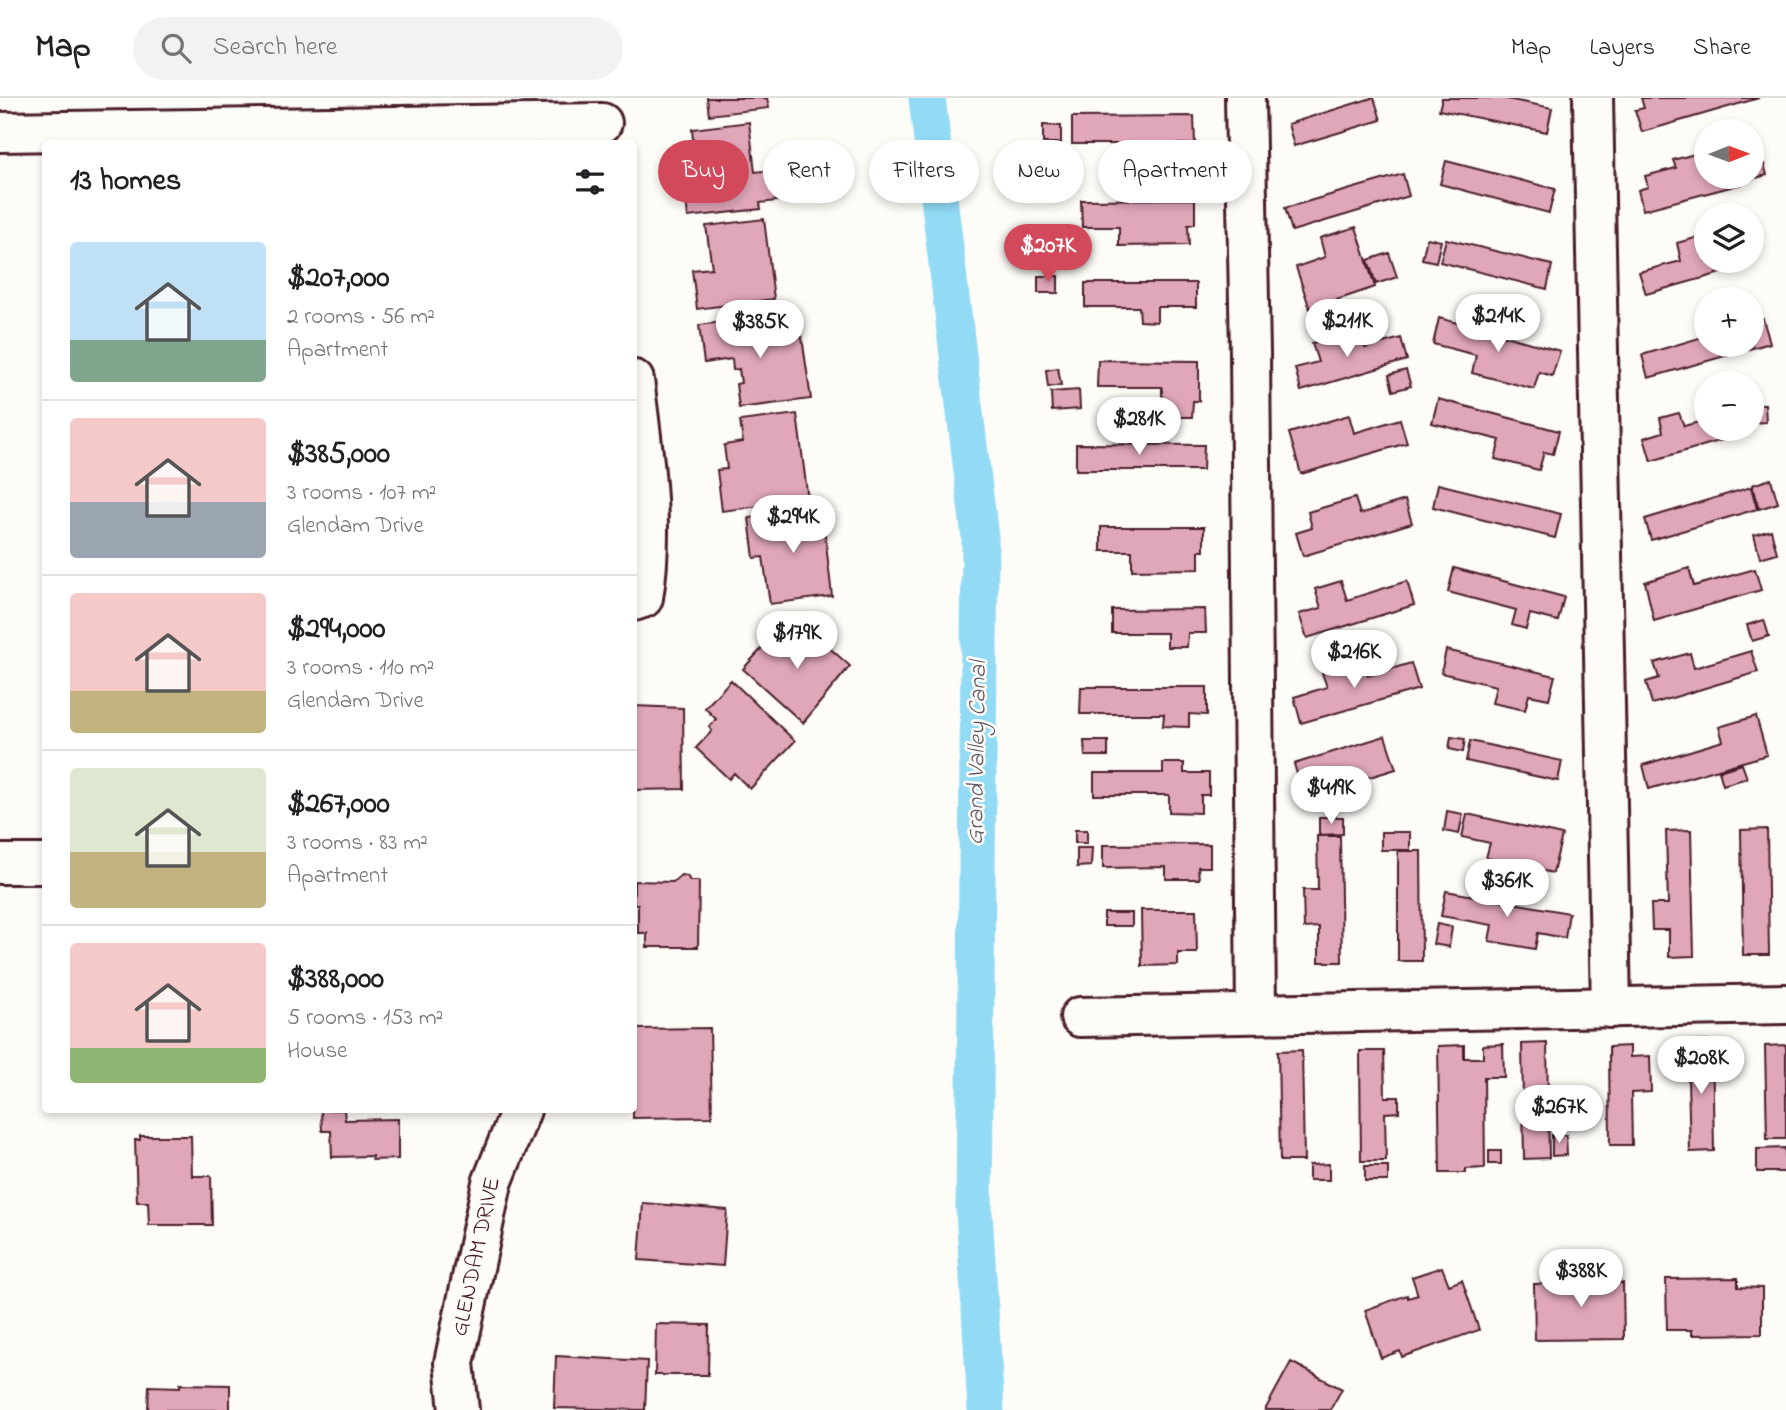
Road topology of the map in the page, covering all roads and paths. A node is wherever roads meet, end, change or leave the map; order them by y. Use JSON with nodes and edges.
{"nodes":[{"id":1,"x":1245,"y":98,"type":"edge"},
{"id":2,"x":1593,"y":98,"type":"edge"},
{"id":3,"x":602,"y":122,"type":"edge"},
{"id":4,"x":0,"y":132,"type":"edge"},
{"id":5,"x":265,"y":136,"type":"edge"},
{"id":6,"x":637,"y":406,"type":"edge"},
{"id":7,"x":637,"y":600,"type":"edge"},
{"id":8,"x":0,"y":864,"type":"edge"},
{"id":9,"x":42,"y":864,"type":"edge"},
{"id":10,"x":1786,"y":1004,"type":"edge"},
{"id":11,"x":1611,"y":1008,"type":"junction"},
{"id":12,"x":1256,"y":1013,"type":"junction"},
{"id":13,"x":1080,"y":1017,"type":"dead end"},
{"id":14,"x":520,"y":1113,"type":"edge"},
{"id":15,"x":459,"y":1410,"type":"edge"}],
"edges":[{"from":1,"to":12,"type":"street"},
{"from":2,"to":11,"type":"street"},
{"from":3,"to":5,"type":"street"},
{"from":4,"to":5,"type":"street"},
{"from":6,"to":7,"type":"street"},
{"from":8,"to":9,"type":"street"},
{"from":10,"to":11,"type":"street"},
{"from":11,"to":12,"type":"street"},
{"from":12,"to":13,"type":"street"},
{"from":14,"to":15,"type":"street","name":"GLENDAM DRIVE"}]}
